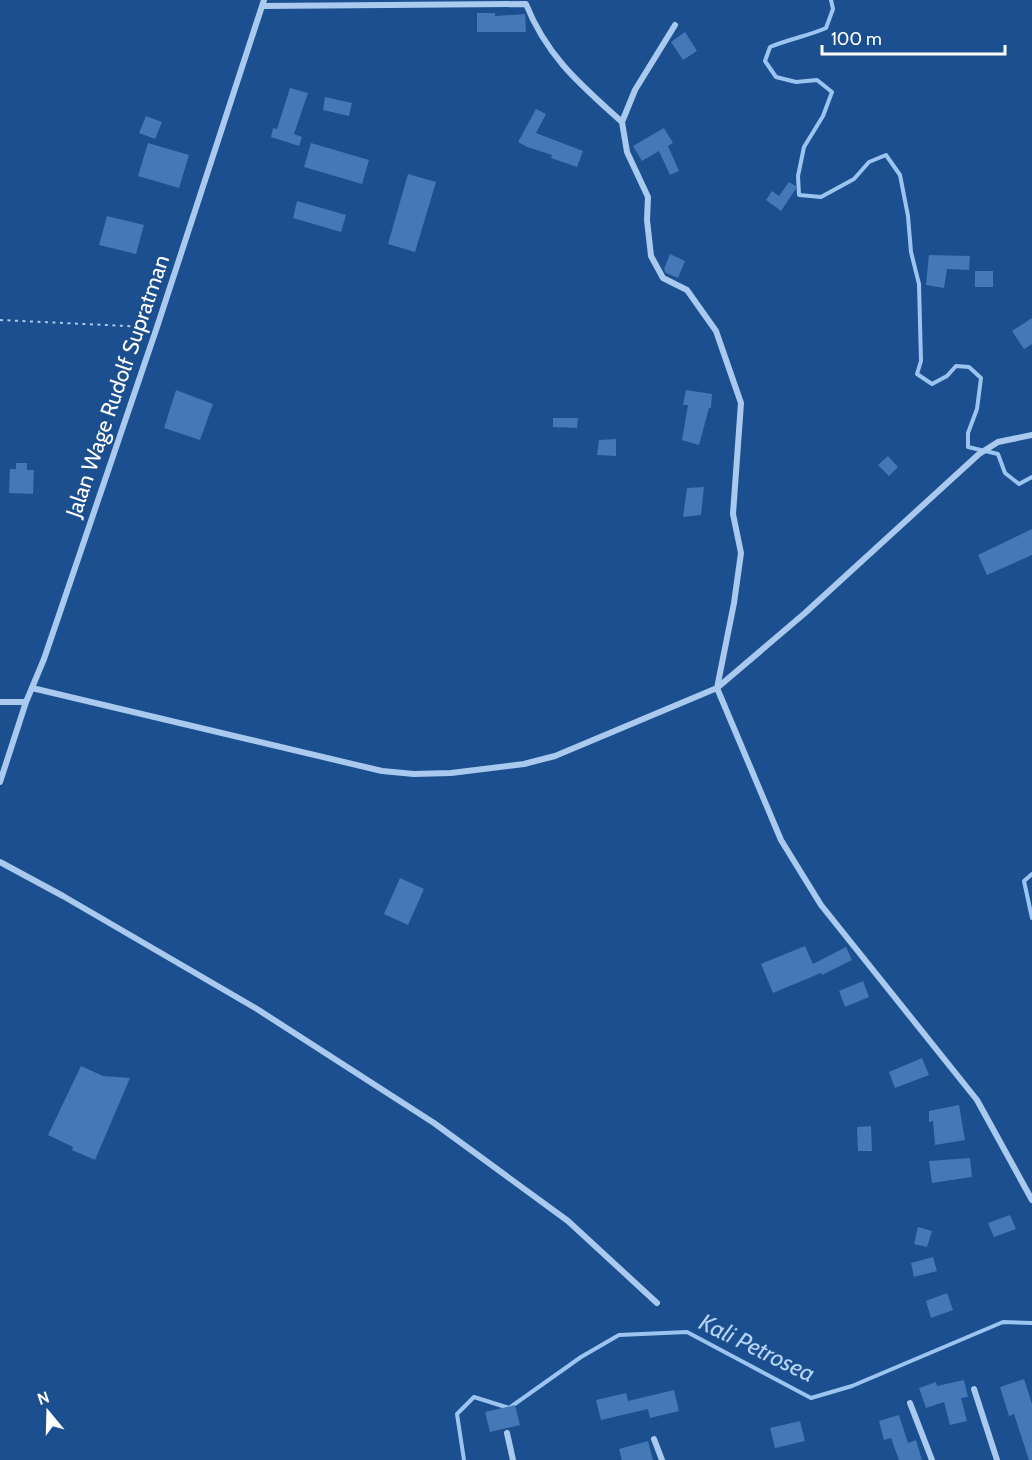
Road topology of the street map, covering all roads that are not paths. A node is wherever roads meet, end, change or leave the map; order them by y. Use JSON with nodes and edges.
{"nodes":[{"id":1,"x":263,"y":3,"type":"edge"},
{"id":2,"x":675,"y":25,"type":"dead end"},
{"id":3,"x":622,"y":122,"type":"junction"},
{"id":4,"x":1032,"y":435,"type":"edge"},
{"id":5,"x":32,"y":688,"type":"junction"},
{"id":6,"x":717,"y":688,"type":"junction"},
{"id":7,"x":0,"y":702,"type":"edge"},
{"id":8,"x":26,"y":702,"type":"junction"},
{"id":9,"x":0,"y":782,"type":"edge"},
{"id":10,"x":0,"y":862,"type":"edge"},
{"id":11,"x":1032,"y":1200,"type":"edge"},
{"id":12,"x":657,"y":1303,"type":"dead end"},
{"id":13,"x":974,"y":1389,"type":"dead end"},
{"id":14,"x":910,"y":1403,"type":"dead end"},
{"id":15,"x":507,"y":1433,"type":"dead end"},
{"id":16,"x":654,"y":1439,"type":"dead end"},
{"id":17,"x":513,"y":1460,"type":"edge"},
{"id":18,"x":662,"y":1460,"type":"edge"},
{"id":19,"x":932,"y":1460,"type":"edge"},
{"id":20,"x":997,"y":1460,"type":"edge"}],
"edges":[{"from":1,"to":3,"type":"street"},
{"from":1,"to":5,"type":"street","name":"Jalan Wage Rudolf Supratman"},
{"from":2,"to":3,"type":"street"},
{"from":3,"to":6,"type":"street"},
{"from":4,"to":6,"type":"street"},
{"from":5,"to":6,"type":"street"},
{"from":5,"to":8,"type":"street","name":"Jalan Wage Rudolf Supratman"},
{"from":6,"to":11,"type":"street"},
{"from":7,"to":8,"type":"street"},
{"from":8,"to":9,"type":"street","name":"Jalan Wage Rudolf Supratman"},
{"from":10,"to":12,"type":"street"},
{"from":13,"to":20,"type":"street"},
{"from":14,"to":19,"type":"street"},
{"from":15,"to":17,"type":"street"},
{"from":16,"to":18,"type":"street"}]}
